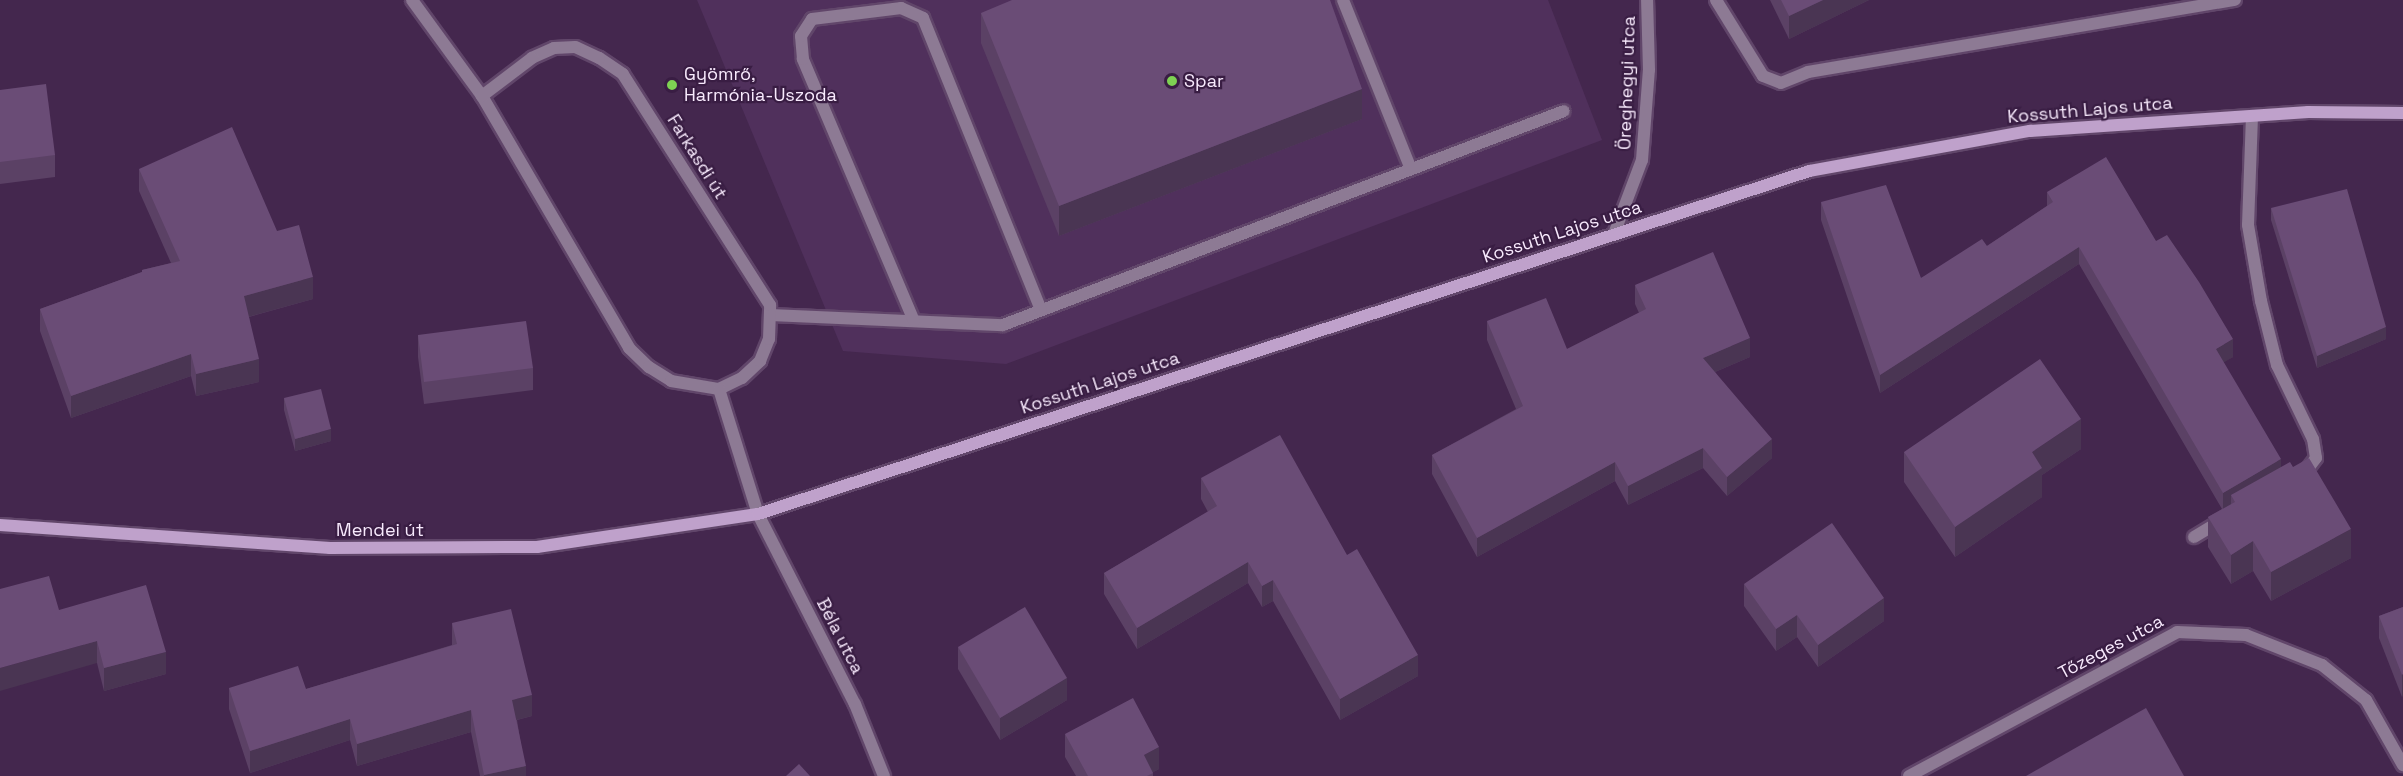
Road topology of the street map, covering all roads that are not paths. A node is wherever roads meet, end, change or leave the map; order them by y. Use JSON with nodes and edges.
{"nodes":[{"id":1,"x":412,"y":0,"type":"edge"},
{"id":2,"x":1342,"y":0,"type":"edge"},
{"id":3,"x":1647,"y":0,"type":"edge"},
{"id":4,"x":1716,"y":0,"type":"edge"},
{"id":5,"x":2235,"y":0,"type":"edge"},
{"id":6,"x":482,"y":96,"type":"junction"},
{"id":7,"x":1564,"y":111,"type":"dead end"},
{"id":8,"x":2403,"y":113,"type":"edge"},
{"id":9,"x":2252,"y":116,"type":"junction"},
{"id":10,"x":1411,"y":169,"type":"junction"},
{"id":11,"x":1614,"y":234,"type":"junction"},
{"id":12,"x":1041,"y":310,"type":"junction"},
{"id":13,"x":771,"y":315,"type":"junction"},
{"id":14,"x":914,"y":321,"type":"junction"},
{"id":15,"x":719,"y":389,"type":"junction"},
{"id":16,"x":2294,"y":479,"type":"edge"},
{"id":17,"x":758,"y":514,"type":"junction"},
{"id":18,"x":2234,"y":514,"type":"edge"},
{"id":19,"x":0,"y":525,"type":"edge"},
{"id":20,"x":2194,"y":537,"type":"dead end"},
{"id":21,"x":2403,"y":765,"type":"edge"},
{"id":22,"x":884,"y":776,"type":"edge"},
{"id":23,"x":1909,"y":776,"type":"edge"}],
"edges":[{"from":1,"to":6,"type":"street"},
{"from":2,"to":10,"type":"street"},
{"from":3,"to":11,"type":"street","name":"Öreghegyi utca"},
{"from":4,"to":5,"type":"street"},
{"from":6,"to":13,"type":"street","name":"Farkasdi út"},
{"from":6,"to":15,"type":"street"},
{"from":7,"to":10,"type":"street"},
{"from":8,"to":9,"type":"main road","name":"Kossuth Lajos utca"},
{"from":9,"to":11,"type":"main road","name":"Kossuth Lajos utca"},
{"from":9,"to":16,"type":"street"},
{"from":10,"to":12,"type":"street"},
{"from":11,"to":17,"type":"main road","name":"Kossuth Lajos utca"},
{"from":12,"to":14,"type":"street"},
{"from":12,"to":14,"type":"street"},
{"from":13,"to":14,"type":"street"},
{"from":13,"to":15,"type":"street"},
{"from":15,"to":17,"type":"street"},
{"from":17,"to":19,"type":"main road","name":"Mendei út"},
{"from":17,"to":22,"type":"street","name":"Béla utca"},
{"from":18,"to":20,"type":"street"},
{"from":21,"to":23,"type":"street","name":"Tőzeges utca"}]}
